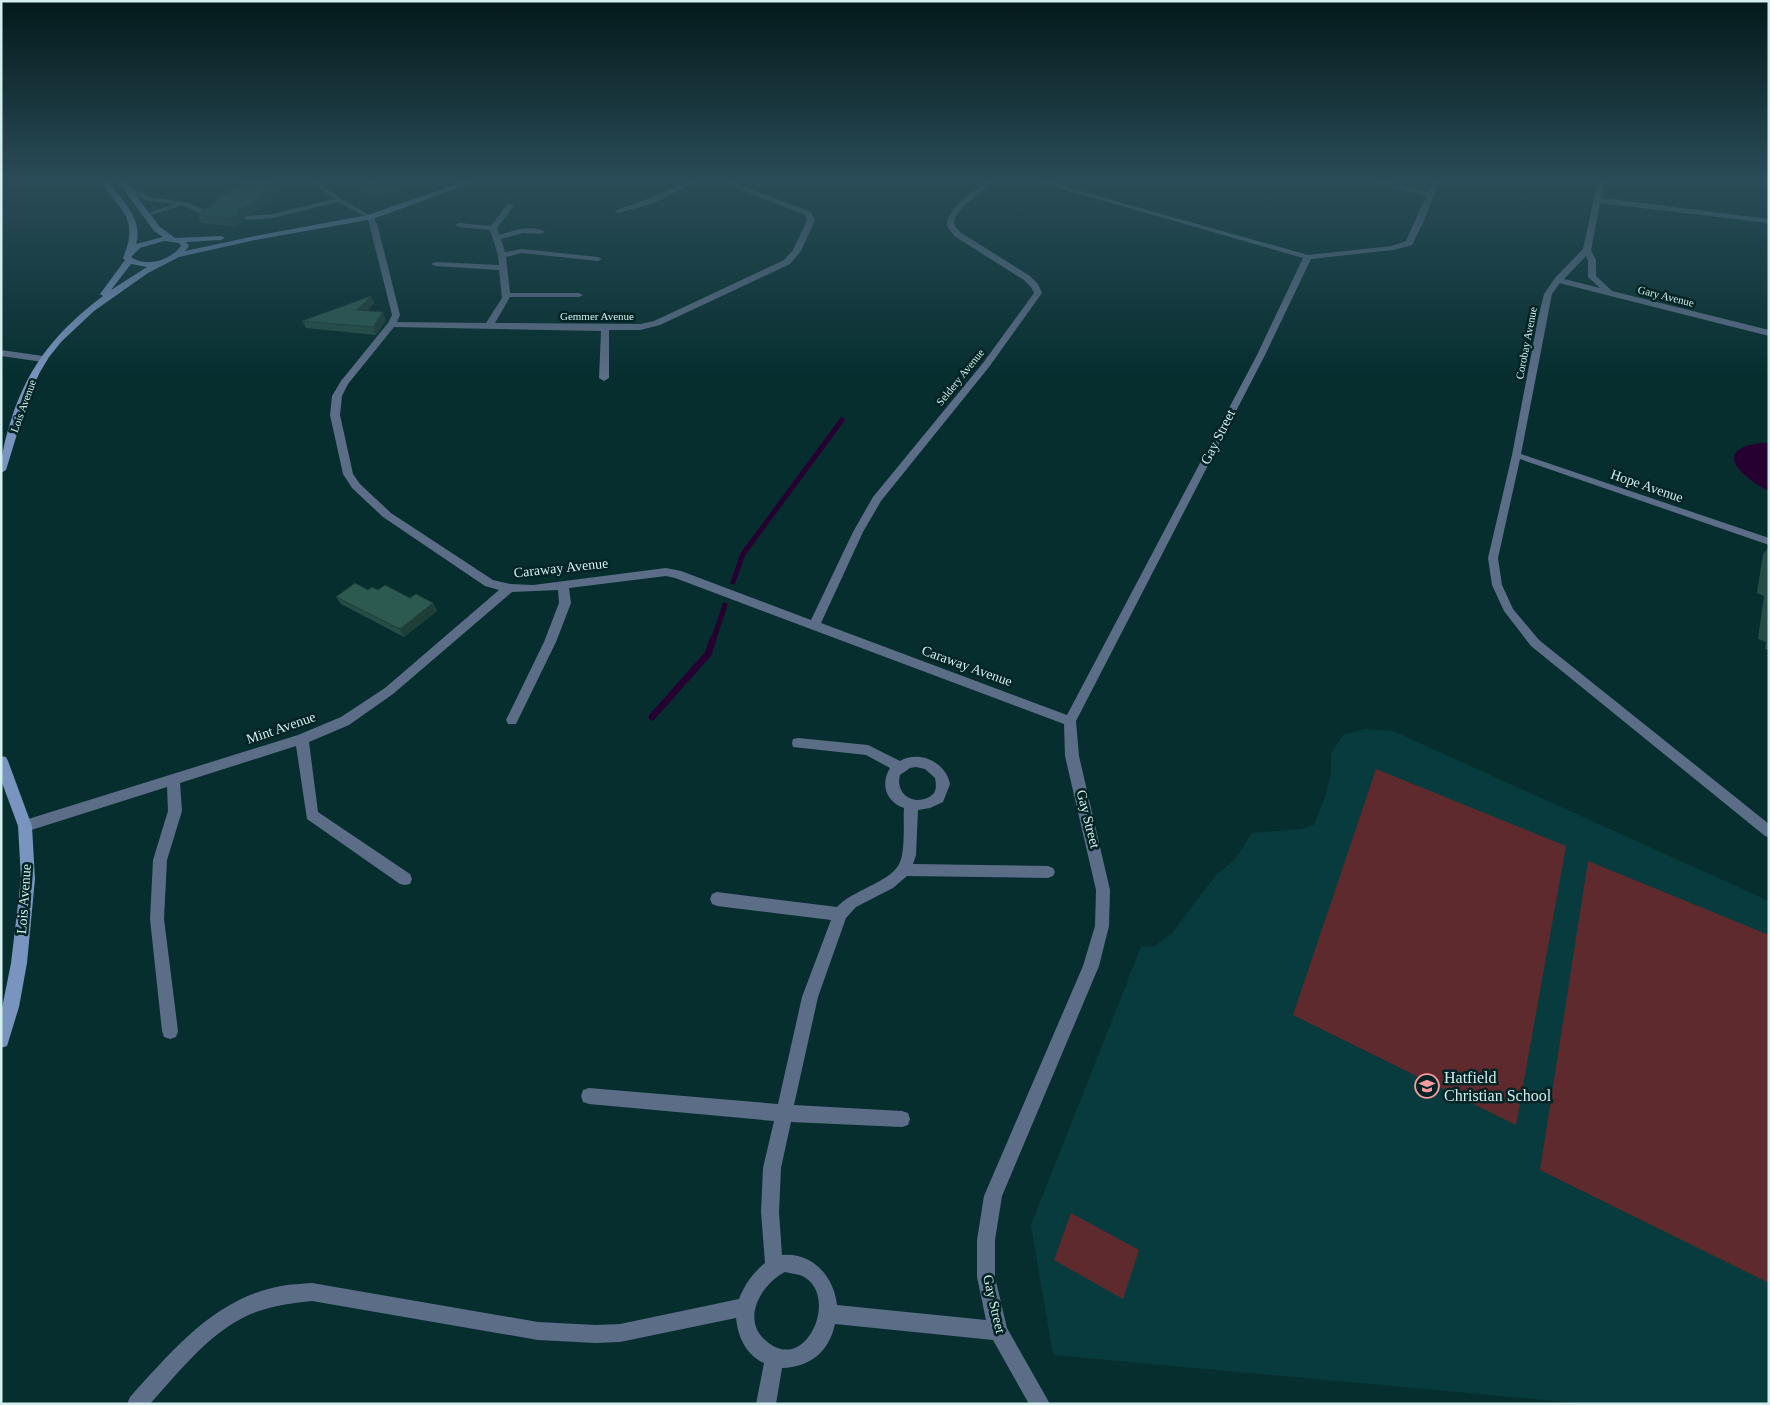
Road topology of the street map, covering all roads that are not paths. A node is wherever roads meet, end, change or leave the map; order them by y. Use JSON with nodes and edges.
{"nodes":[{"id":1,"x":132,"y":246,"type":"edge"},
{"id":2,"x":143,"y":246,"type":"edge"},
{"id":3,"x":184,"y":246,"type":"edge"},
{"id":4,"x":221,"y":246,"type":"edge"},
{"id":5,"x":378,"y":246,"type":"edge"},
{"id":6,"x":499,"y":246,"type":"edge"},
{"id":7,"x":799,"y":246,"type":"edge"},
{"id":8,"x":975,"y":246,"type":"edge"},
{"id":9,"x":1267,"y":246,"type":"edge"},
{"id":10,"x":1404,"y":246,"type":"edge"},
{"id":11,"x":1588,"y":246,"type":"edge"},
{"id":12,"x":1587,"y":250,"type":"junction"},
{"id":13,"x":178,"y":255,"type":"junction"},
{"id":14,"x":502,"y":255,"type":"junction"},
{"id":15,"x":129,"y":256,"type":"junction"},
{"id":16,"x":1308,"y":257,"type":"junction"},
{"id":17,"x":598,"y":258,"type":"dead end"},
{"id":18,"x":162,"y":262,"type":"junction"},
{"id":19,"x":434,"y":264,"type":"dead end"},
{"id":20,"x":503,"y":268,"type":"junction"},
{"id":21,"x":1558,"y":280,"type":"junction"},
{"id":22,"x":1612,"y":294,"type":"junction"},
{"id":23,"x":506,"y":295,"type":"junction"},
{"id":24,"x":579,"y":295,"type":"dead end"},
{"id":25,"x":97,"y":304,"type":"junction"},
{"id":26,"x":392,"y":324,"type":"junction"},
{"id":27,"x":489,"y":326,"type":"junction"},
{"id":28,"x":605,"y":328,"type":"junction"},
{"id":29,"x":1769,"y":333,"type":"edge"},
{"id":30,"x":1,"y":353,"type":"edge"},
{"id":31,"x":43,"y":359,"type":"junction"},
{"id":32,"x":604,"y":378,"type":"dead end"},
{"id":33,"x":1516,"y":455,"type":"junction"},
{"id":34,"x":1,"y":470,"type":"edge"},
{"id":35,"x":1769,"y":542,"type":"edge"},
{"id":36,"x":563,"y":585,"type":"junction"},
{"id":37,"x":508,"y":589,"type":"junction"},
{"id":38,"x":814,"y":626,"type":"junction"},
{"id":39,"x":512,"y":720,"type":"dead end"},
{"id":40,"x":1070,"y":721,"type":"junction"},
{"id":41,"x":302,"y":739,"type":"junction"},
{"id":42,"x":798,"y":743,"type":"dead end"},
{"id":43,"x":1,"y":761,"type":"edge"},
{"id":44,"x":900,"y":767,"type":"junction"},
{"id":45,"x":173,"y":779,"type":"junction"},
{"id":46,"x":911,"y":805,"type":"junction"},
{"id":47,"x":25,"y":826,"type":"junction"},
{"id":48,"x":1769,"y":832,"type":"edge"},
{"id":49,"x":904,"y":870,"type":"junction"},
{"id":50,"x":1048,"y":872,"type":"dead end"},
{"id":51,"x":405,"y":879,"type":"dead end"},
{"id":52,"x":718,"y":899,"type":"dead end"},
{"id":53,"x":840,"y":914,"type":"junction"},
{"id":54,"x":170,"y":1032,"type":"dead end"},
{"id":55,"x":1,"y":1040,"type":"edge"},
{"id":56,"x":588,"y":1096,"type":"dead end"},
{"id":57,"x":783,"y":1113,"type":"junction"},
{"id":58,"x":902,"y":1119,"type":"dead end"},
{"id":59,"x":774,"y":1267,"type":"junction"},
{"id":60,"x":746,"y":1307,"type":"junction"},
{"id":61,"x":829,"y":1314,"type":"junction"},
{"id":62,"x":998,"y":1332,"type":"junction"},
{"id":63,"x":774,"y":1358,"type":"junction"},
{"id":64,"x":137,"y":1404,"type":"edge"},
{"id":65,"x":766,"y":1404,"type":"edge"},
{"id":66,"x":1040,"y":1404,"type":"edge"}],
"edges":[{"from":1,"to":15,"type":"street"},
{"from":2,"to":15,"type":"street"},
{"from":3,"to":13,"type":"street"},
{"from":4,"to":13,"type":"street"},
{"from":5,"to":26,"type":"street"},
{"from":6,"to":14,"type":"street"},
{"from":7,"to":28,"type":"street","name":"Gemmer Avenue"},
{"from":8,"to":38,"type":"street","name":"Seldery Avenue"},
{"from":9,"to":16,"type":"street"},
{"from":10,"to":16,"type":"street"},
{"from":11,"to":12,"type":"street"},
{"from":12,"to":21,"type":"street","name":"Corobay Avenue"},
{"from":12,"to":22,"type":"street"},
{"from":13,"to":18,"type":"street","name":"Lois Avenue"},
{"from":14,"to":17,"type":"street"},
{"from":14,"to":20,"type":"street"},
{"from":15,"to":18,"type":"street"},
{"from":15,"to":25,"type":"street","name":"Lois Avenue"},
{"from":16,"to":40,"type":"street","name":"Gay Street"},
{"from":18,"to":25,"type":"street","name":"Lois Avenue"},
{"from":19,"to":20,"type":"street"},
{"from":20,"to":23,"type":"street"},
{"from":21,"to":22,"type":"street","name":"Gary Avenue"},
{"from":21,"to":33,"type":"lane","name":"Corobay Avenue"},
{"from":22,"to":29,"type":"street","name":"Gary Avenue"},
{"from":23,"to":24,"type":"street"},
{"from":23,"to":27,"type":"street"},
{"from":25,"to":31,"type":"street","name":"Lois Avenue"},
{"from":26,"to":27,"type":"street","name":"Gemmer Avenue"},
{"from":26,"to":37,"type":"street","name":"Caraway Avenue"},
{"from":27,"to":28,"type":"street","name":"Gemmer Avenue"},
{"from":28,"to":32,"type":"street"},
{"from":30,"to":31,"type":"street"},
{"from":31,"to":34,"type":"street","name":"Lois Avenue"},
{"from":33,"to":35,"type":"lane","name":"Hope Avenue"},
{"from":33,"to":48,"type":"lane","name":"Corobay Avenue"},
{"from":36,"to":37,"type":"street","name":"Caraway Avenue"},
{"from":36,"to":38,"type":"street","name":"Caraway Avenue"},
{"from":36,"to":39,"type":"street"},
{"from":37,"to":41,"type":"street","name":"Mint Avenue"},
{"from":38,"to":40,"type":"street","name":"Caraway Avenue"},
{"from":40,"to":62,"type":"street","name":"Gay Street"},
{"from":41,"to":45,"type":"street","name":"Mint Avenue"},
{"from":41,"to":51,"type":"street"},
{"from":42,"to":44,"type":"street"},
{"from":43,"to":47,"type":"street","name":"Lois Avenue"},
{"from":44,"to":46,"type":"street"},
{"from":44,"to":46,"type":"street"},
{"from":45,"to":47,"type":"street","name":"Mint Avenue"},
{"from":45,"to":54,"type":"street"},
{"from":46,"to":49,"type":"street"},
{"from":47,"to":55,"type":"street","name":"Lois Avenue"},
{"from":49,"to":50,"type":"street"},
{"from":49,"to":53,"type":"street"},
{"from":52,"to":53,"type":"street"},
{"from":53,"to":57,"type":"street"},
{"from":56,"to":57,"type":"street"},
{"from":57,"to":58,"type":"street"},
{"from":57,"to":59,"type":"street"},
{"from":59,"to":60,"type":"street"},
{"from":59,"to":61,"type":"street"},
{"from":60,"to":63,"type":"street"},
{"from":60,"to":64,"type":"street"},
{"from":61,"to":62,"type":"street"},
{"from":61,"to":63,"type":"street"},
{"from":62,"to":66,"type":"street","name":"Gay Street"},
{"from":63,"to":65,"type":"street"}]}
